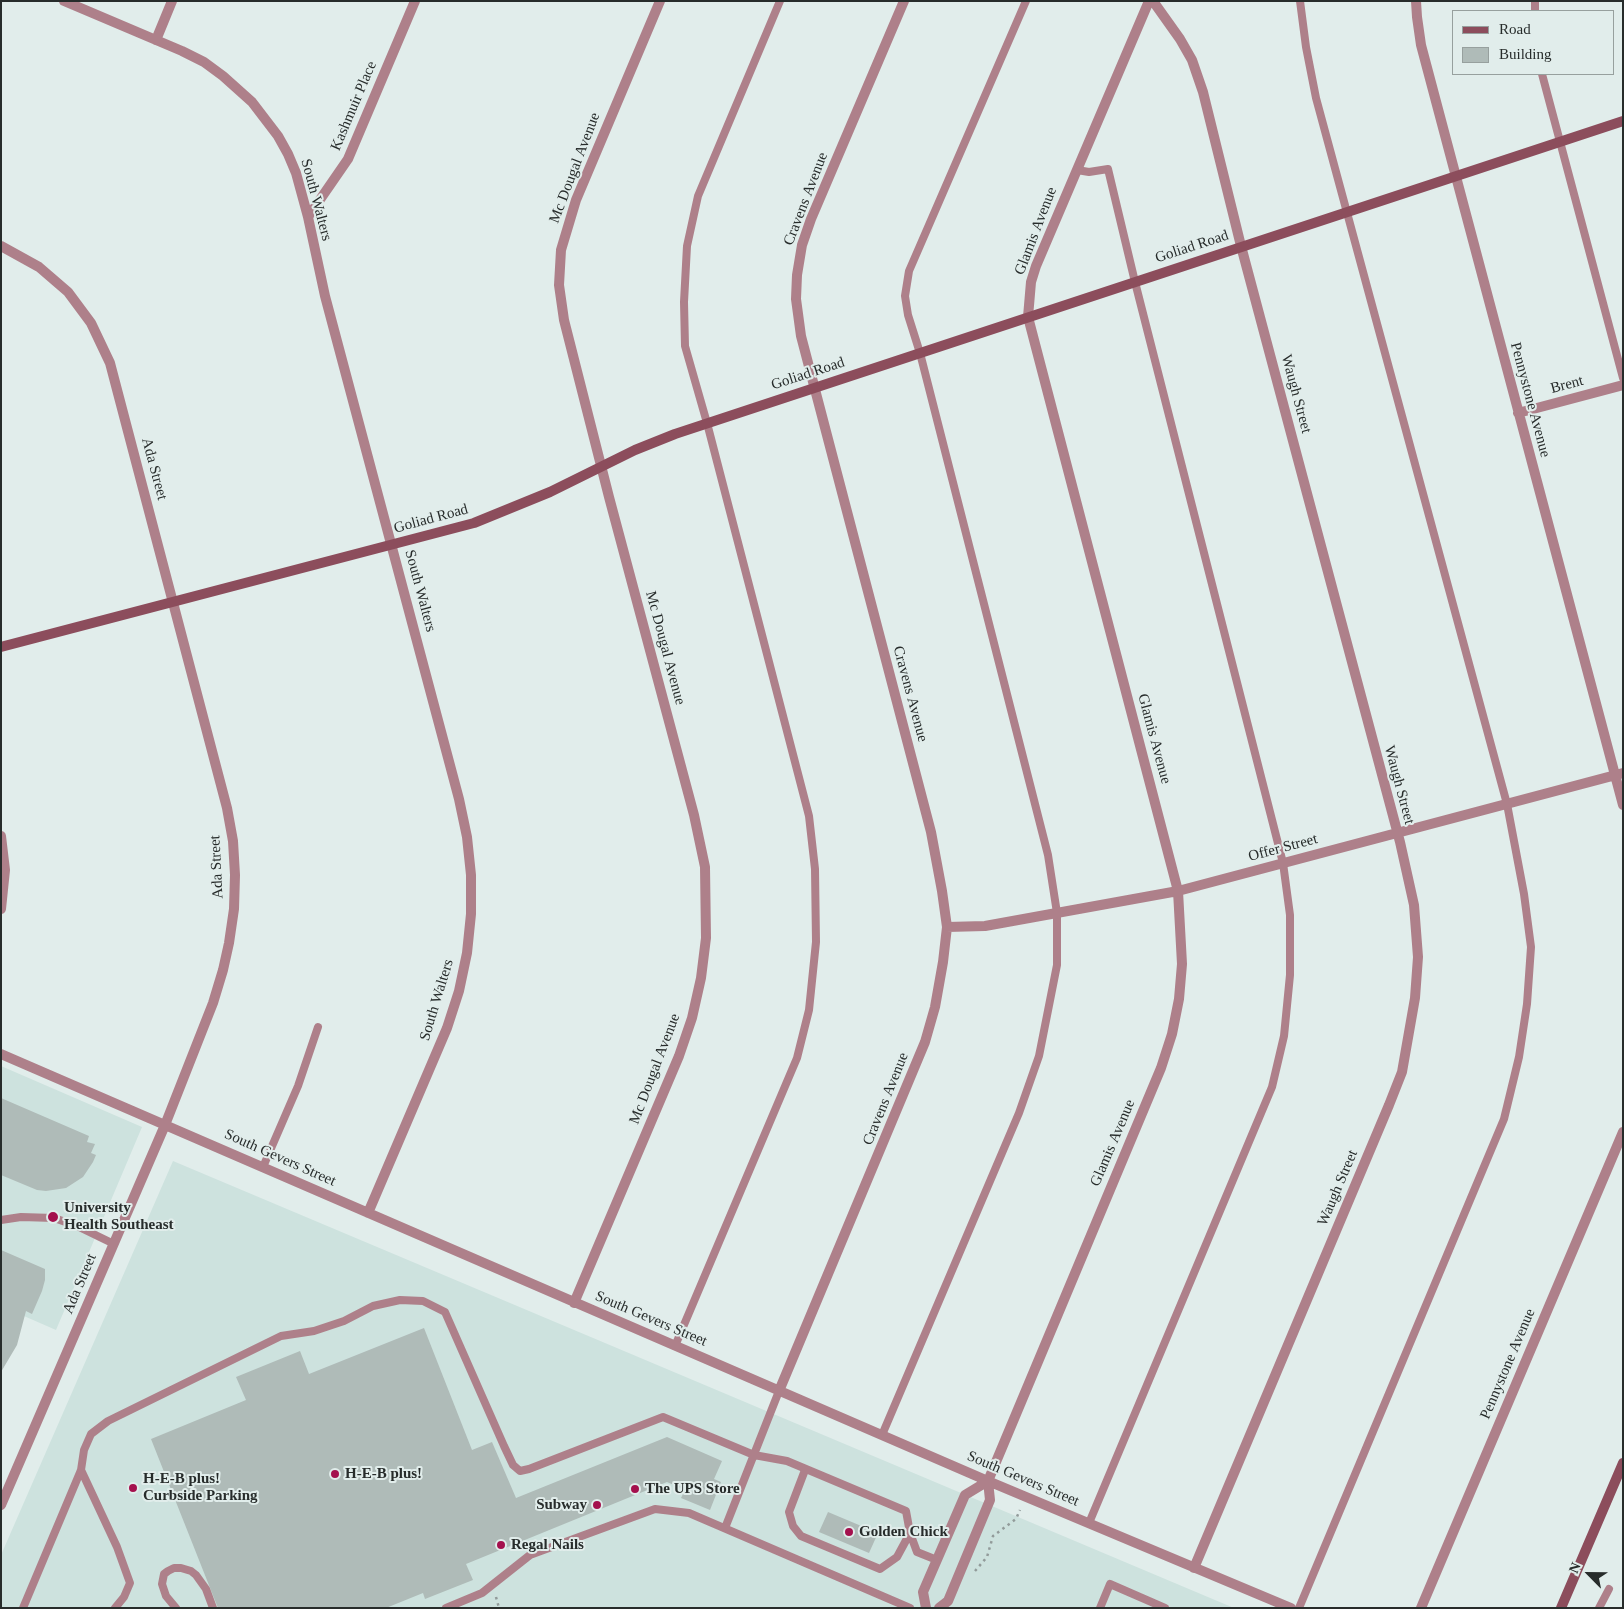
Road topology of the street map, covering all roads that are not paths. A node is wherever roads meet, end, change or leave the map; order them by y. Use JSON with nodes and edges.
{"nodes":[{"id":1,"x":64,"y":1,"type":"edge"},
{"id":2,"x":172,"y":1,"type":"edge"},
{"id":3,"x":415,"y":1,"type":"edge"},
{"id":4,"x":660,"y":1,"type":"edge"},
{"id":5,"x":780,"y":1,"type":"edge"},
{"id":6,"x":904,"y":1,"type":"edge"},
{"id":7,"x":1026,"y":1,"type":"edge"},
{"id":8,"x":1151,"y":1,"type":"edge"},
{"id":9,"x":1300,"y":1,"type":"edge"},
{"id":10,"x":1416,"y":1,"type":"edge"},
{"id":11,"x":156,"y":40,"type":"junction"},
{"id":12,"x":1542,"y":75,"type":"edge"},
{"id":13,"x":1623,"y":121,"type":"edge"},
{"id":14,"x":1560,"y":142,"type":"junction"},
{"id":15,"x":1077,"y":170,"type":"junction"},
{"id":16,"x":1456,"y":176,"type":"junction"},
{"id":17,"x":1346,"y":212,"type":"junction"},
{"id":18,"x":308,"y":217,"type":"junction"},
{"id":19,"x":1,"y":246,"type":"edge"},
{"id":20,"x":1241,"y":246,"type":"junction"},
{"id":21,"x":1135,"y":282,"type":"junction"},
{"id":22,"x":1028,"y":317,"type":"junction"},
{"id":23,"x":920,"y":353,"type":"junction"},
{"id":24,"x":1623,"y":378,"type":"edge"},
{"id":25,"x":1623,"y":385,"type":"edge"},
{"id":26,"x":815,"y":388,"type":"junction"},
{"id":27,"x":1518,"y":413,"type":"junction"},
{"id":28,"x":707,"y":423,"type":"junction"},
{"id":29,"x":602,"y":467,"type":"junction"},
{"id":30,"x":392,"y":545,"type":"junction"},
{"id":31,"x":174,"y":601,"type":"junction"},
{"id":32,"x":1,"y":647,"type":"edge"},
{"id":33,"x":1619,"y":775,"type":"edge"},
{"id":34,"x":1506,"y":804,"type":"junction"},
{"id":35,"x":1623,"y":805,"type":"edge"},
{"id":36,"x":1396,"y":833,"type":"junction"},
{"id":37,"x":1,"y":836,"type":"edge"},
{"id":38,"x":1283,"y":863,"type":"junction"},
{"id":39,"x":1178,"y":891,"type":"junction"},
{"id":40,"x":1,"y":909,"type":"edge"},
{"id":41,"x":1057,"y":913,"type":"junction"},
{"id":42,"x":947,"y":927,"type":"junction"},
{"id":43,"x":318,"y":1027,"type":"dead end"},
{"id":44,"x":1,"y":1054,"type":"edge"},
{"id":45,"x":165,"y":1125,"type":"junction"},
{"id":46,"x":1623,"y":1132,"type":"edge"},
{"id":47,"x":262,"y":1167,"type":"junction"},
{"id":48,"x":368,"y":1213,"type":"junction"},
{"id":49,"x":1,"y":1220,"type":"edge"},
{"id":50,"x":114,"y":1244,"type":"junction"},
{"id":51,"x":574,"y":1303,"type":"junction"},
{"id":52,"x":675,"y":1346,"type":"junction"},
{"id":53,"x":780,"y":1391,"type":"junction"},
{"id":54,"x":882,"y":1435,"type":"junction"},
{"id":55,"x":754,"y":1455,"type":"junction"},
{"id":56,"x":1623,"y":1463,"type":"edge"},
{"id":57,"x":81,"y":1470,"type":"junction"},
{"id":58,"x":805,"y":1470,"type":"junction"},
{"id":59,"x":988,"y":1481,"type":"junction"},
{"id":60,"x":1,"y":1505,"type":"edge"},
{"id":61,"x":1089,"y":1523,"type":"junction"},
{"id":62,"x":724,"y":1528,"type":"junction"},
{"id":63,"x":910,"y":1533,"type":"junction"},
{"id":64,"x":937,"y":1560,"type":"junction"},
{"id":65,"x":1194,"y":1568,"type":"junction"},
{"id":66,"x":1609,"y":1589,"type":"dead end"},
{"id":67,"x":23,"y":1608,"type":"edge"},
{"id":68,"x":115,"y":1608,"type":"edge"},
{"id":69,"x":176,"y":1608,"type":"edge"},
{"id":70,"x":213,"y":1608,"type":"edge"},
{"id":71,"x":446,"y":1608,"type":"edge"},
{"id":72,"x":910,"y":1608,"type":"edge"},
{"id":73,"x":926,"y":1608,"type":"edge"},
{"id":74,"x":939,"y":1608,"type":"edge"},
{"id":75,"x":1100,"y":1608,"type":"edge"},
{"id":76,"x":1166,"y":1608,"type":"edge"},
{"id":77,"x":1291,"y":1608,"type":"edge"},
{"id":78,"x":1299,"y":1608,"type":"edge"},
{"id":79,"x":1421,"y":1608,"type":"edge"},
{"id":80,"x":1560,"y":1608,"type":"edge"},
{"id":81,"x":1599,"y":1608,"type":"edge"}],
"edges":[{"from":1,"to":11,"type":"street","name":"South Walters"},
{"from":2,"to":11,"type":"street"},
{"from":3,"to":18,"type":"street","name":"Kashmuir Place"},
{"from":4,"to":29,"type":"street","name":"Mc Dougal Avenue"},
{"from":5,"to":28,"type":"lane"},
{"from":6,"to":26,"type":"street","name":"Cravens Avenue"},
{"from":7,"to":23,"type":"lane"},
{"from":8,"to":15,"type":"street","name":"Glamis Avenue"},
{"from":8,"to":20,"type":"street","name":"Waugh Street"},
{"from":9,"to":17,"type":"lane"},
{"from":10,"to":16,"type":"street","name":"Pennystone Avenue"},
{"from":11,"to":18,"type":"street","name":"South Walters"},
{"from":12,"to":14,"type":"lane"},
{"from":13,"to":14,"type":"main road","name":"Goliad Road"},
{"from":14,"to":16,"type":"main road","name":"Goliad Road"},
{"from":14,"to":24,"type":"lane"},
{"from":15,"to":21,"type":"lane"},
{"from":15,"to":22,"type":"street","name":"Glamis Avenue"},
{"from":16,"to":17,"type":"main road","name":"Goliad Road"},
{"from":16,"to":27,"type":"street","name":"Pennystone Avenue"},
{"from":17,"to":20,"type":"main road","name":"Goliad Road"},
{"from":17,"to":34,"type":"lane"},
{"from":18,"to":30,"type":"street","name":"South Walters"},
{"from":19,"to":31,"type":"street","name":"Ada Street"},
{"from":20,"to":21,"type":"main road","name":"Goliad Road"},
{"from":20,"to":36,"type":"street","name":"Waugh Street"},
{"from":21,"to":22,"type":"main road","name":"Goliad Road"},
{"from":21,"to":38,"type":"lane"},
{"from":22,"to":23,"type":"main road","name":"Goliad Road"},
{"from":22,"to":39,"type":"street","name":"Glamis Avenue"},
{"from":23,"to":26,"type":"main road","name":"Goliad Road"},
{"from":23,"to":41,"type":"lane"},
{"from":25,"to":27,"type":"street","name":"Brent"},
{"from":26,"to":28,"type":"main road","name":"Goliad Road"},
{"from":26,"to":42,"type":"street","name":"Cravens Avenue"},
{"from":27,"to":33,"type":"street","name":"Pennystone Avenue"},
{"from":28,"to":29,"type":"main road","name":"Goliad Road"},
{"from":28,"to":52,"type":"lane"},
{"from":29,"to":30,"type":"main road","name":"Goliad Road"},
{"from":29,"to":51,"type":"street","name":"Mc Dougal Avenue"},
{"from":30,"to":31,"type":"main road","name":"Goliad Road"},
{"from":30,"to":48,"type":"street","name":"South Walters"},
{"from":31,"to":32,"type":"main road","name":"Goliad Road"},
{"from":31,"to":45,"type":"street","name":"Ada Street"},
{"from":33,"to":34,"type":"street","name":"Offer Street"},
{"from":33,"to":35,"type":"street","name":"Pennystone Avenue"},
{"from":34,"to":36,"type":"street","name":"Offer Street"},
{"from":34,"to":78,"type":"lane"},
{"from":36,"to":38,"type":"street","name":"Offer Street"},
{"from":36,"to":65,"type":"street","name":"Waugh Street"},
{"from":37,"to":40,"type":"street"},
{"from":38,"to":39,"type":"street","name":"Offer Street"},
{"from":38,"to":61,"type":"lane"},
{"from":39,"to":41,"type":"street","name":"Offer Street"},
{"from":39,"to":59,"type":"street","name":"Glamis Avenue"},
{"from":41,"to":42,"type":"street","name":"Offer Street"},
{"from":41,"to":54,"type":"lane"},
{"from":42,"to":53,"type":"street","name":"Cravens Avenue"},
{"from":43,"to":47,"type":"lane"},
{"from":44,"to":45,"type":"street","name":"South Gevers Street"},
{"from":45,"to":47,"type":"street","name":"South Gevers Street"},
{"from":45,"to":50,"type":"street","name":"Ada Street"},
{"from":46,"to":79,"type":"street","name":"Pennystone Avenue"},
{"from":47,"to":48,"type":"street","name":"South Gevers Street"},
{"from":48,"to":51,"type":"street","name":"South Gevers Street"},
{"from":49,"to":50,"type":"lane"},
{"from":50,"to":60,"type":"street","name":"Ada Street"},
{"from":51,"to":52,"type":"street","name":"South Gevers Street"},
{"from":52,"to":53,"type":"street","name":"South Gevers Street"},
{"from":53,"to":54,"type":"street","name":"South Gevers Street"},
{"from":53,"to":55,"type":"lane"},
{"from":54,"to":59,"type":"street","name":"South Gevers Street"},
{"from":55,"to":57,"type":"lane"},
{"from":55,"to":58,"type":"lane"},
{"from":55,"to":62,"type":"lane"},
{"from":56,"to":80,"type":"main road"},
{"from":57,"to":67,"type":"lane"},
{"from":57,"to":68,"type":"lane"},
{"from":58,"to":63,"type":"lane"},
{"from":58,"to":63,"type":"lane"},
{"from":59,"to":61,"type":"street","name":"South Gevers Street"},
{"from":59,"to":64,"type":"street"},
{"from":59,"to":74,"type":"street"},
{"from":61,"to":65,"type":"street","name":"South Gevers Street"},
{"from":62,"to":71,"type":"lane"},
{"from":62,"to":72,"type":"lane"},
{"from":63,"to":64,"type":"lane"},
{"from":64,"to":73,"type":"street"},
{"from":65,"to":77,"type":"street","name":"South Gevers Street"},
{"from":66,"to":81,"type":"lane"},
{"from":69,"to":70,"type":"lane"},
{"from":75,"to":76,"type":"lane"}]}
